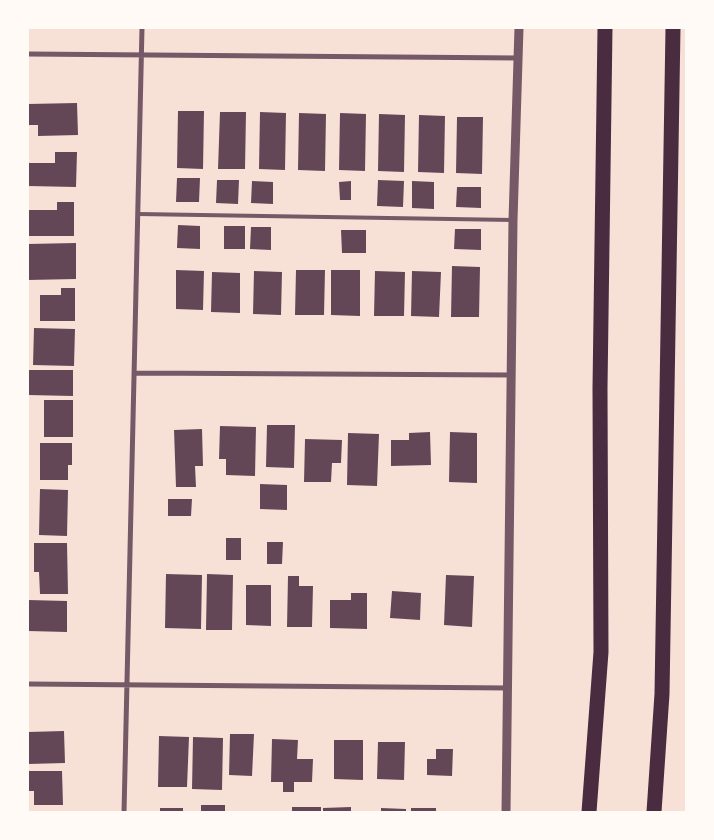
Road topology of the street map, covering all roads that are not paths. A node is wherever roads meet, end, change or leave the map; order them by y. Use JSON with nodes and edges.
{"nodes":[{"id":1,"x":142,"y":28,"type":"edge"},
{"id":2,"x":520,"y":28,"type":"edge"},
{"id":3,"x":606,"y":28,"type":"edge"},
{"id":4,"x":673,"y":28,"type":"edge"},
{"id":5,"x":28,"y":54,"type":"edge"},
{"id":6,"x":141,"y":55,"type":"junction"},
{"id":7,"x":518,"y":58,"type":"junction"},
{"id":8,"x":138,"y":214,"type":"junction"},
{"id":9,"x":513,"y":220,"type":"junction"},
{"id":10,"x":134,"y":373,"type":"junction"},
{"id":11,"x":510,"y":375,"type":"junction"},
{"id":12,"x":28,"y":684,"type":"edge"},
{"id":13,"x":128,"y":684,"type":"junction"},
{"id":14,"x":508,"y":688,"type":"junction"},
{"id":15,"x":124,"y":812,"type":"edge"},
{"id":16,"x":506,"y":812,"type":"edge"},
{"id":17,"x":589,"y":812,"type":"edge"},
{"id":18,"x":654,"y":812,"type":"edge"}],
"edges":[{"from":1,"to":6,"type":"street"},
{"from":2,"to":7,"type":"street"},
{"from":3,"to":17,"type":"highway"},
{"from":4,"to":18,"type":"highway"},
{"from":5,"to":6,"type":"street"},
{"from":6,"to":7,"type":"street"},
{"from":6,"to":8,"type":"street"},
{"from":7,"to":9,"type":"street"},
{"from":8,"to":9,"type":"lane"},
{"from":8,"to":10,"type":"street"},
{"from":9,"to":11,"type":"street"},
{"from":10,"to":11,"type":"street"},
{"from":10,"to":13,"type":"street"},
{"from":11,"to":14,"type":"street"},
{"from":12,"to":13,"type":"street"},
{"from":13,"to":14,"type":"street"},
{"from":13,"to":15,"type":"street"},
{"from":14,"to":16,"type":"street"}]}
